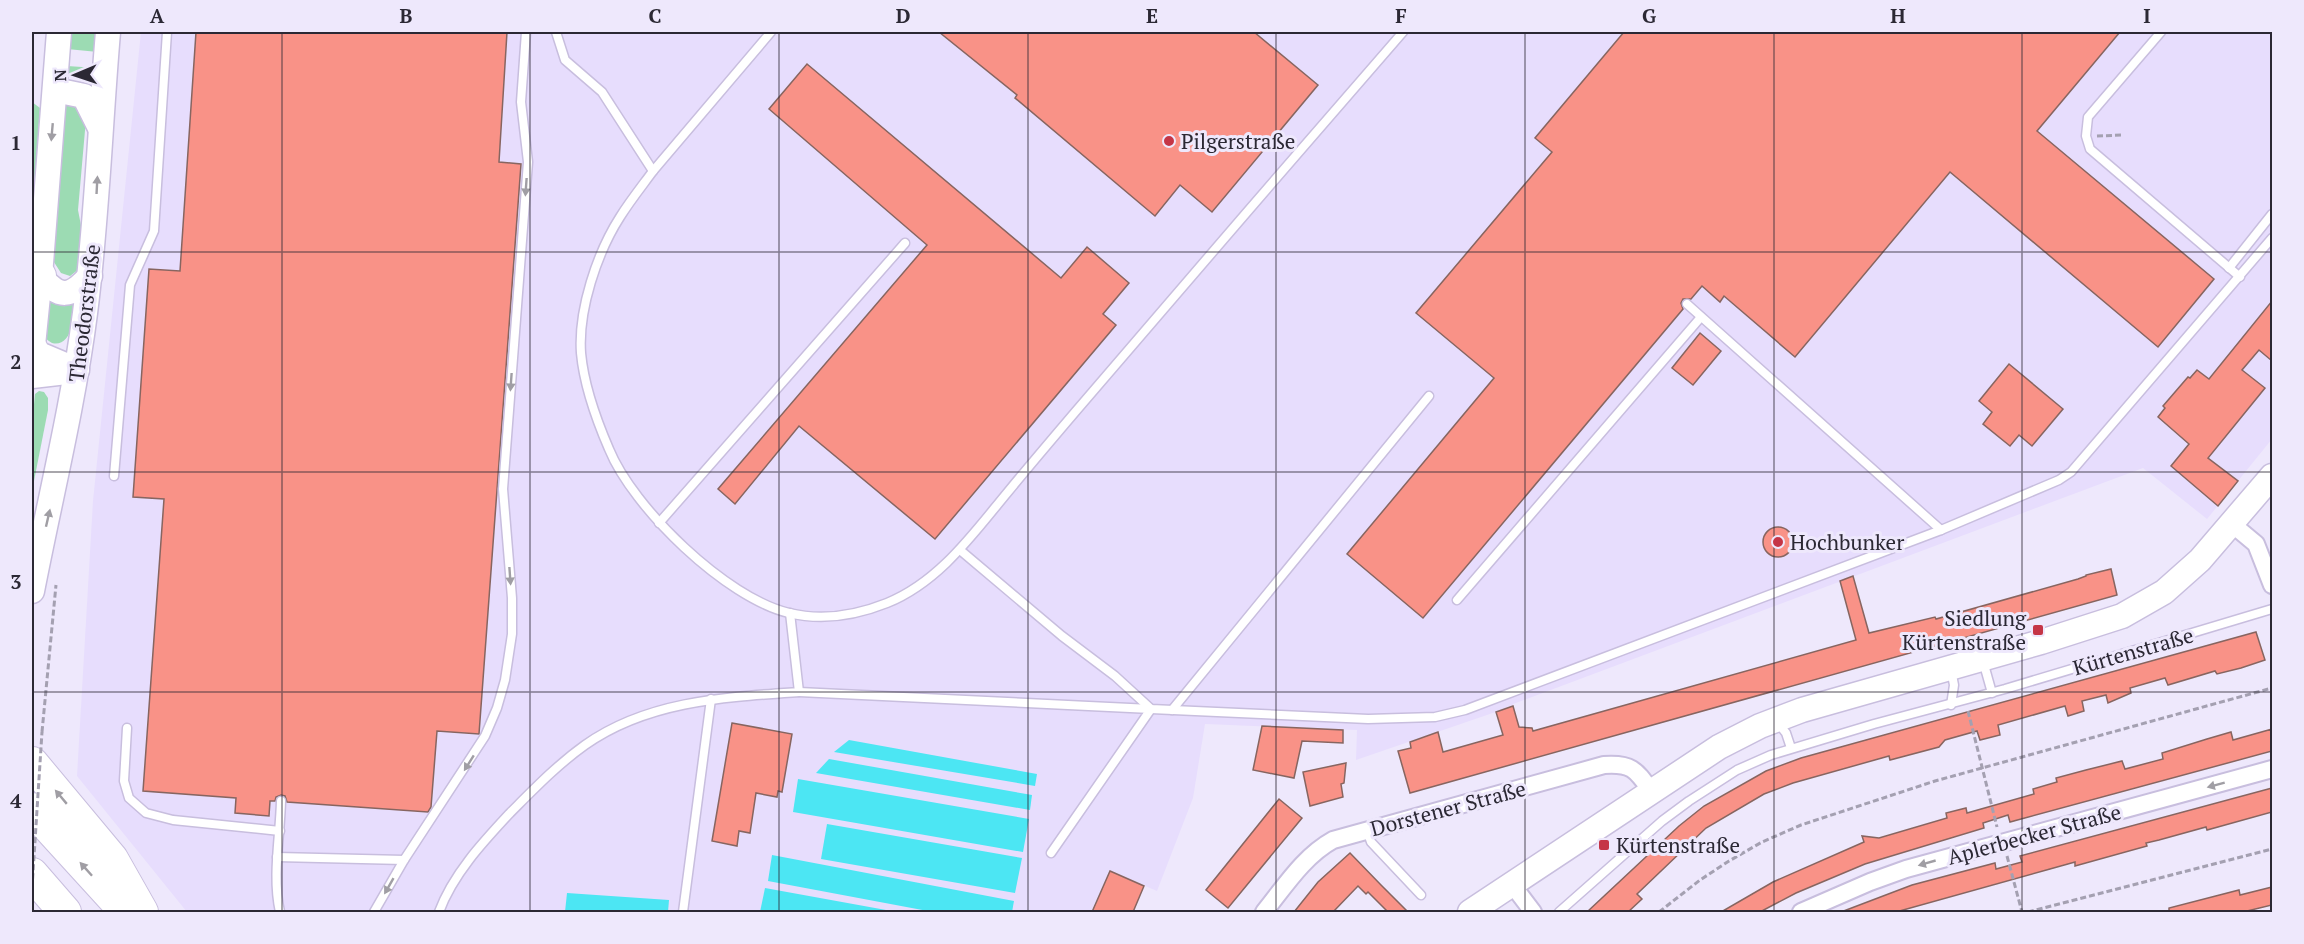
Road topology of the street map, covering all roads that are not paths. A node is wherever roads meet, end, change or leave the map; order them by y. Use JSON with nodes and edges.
{"nodes":[{"id":1,"x":58,"y":32,"type":"edge"},
{"id":2,"x":108,"y":32,"type":"edge"},
{"id":3,"x":167,"y":32,"type":"edge"},
{"id":4,"x":526,"y":32,"type":"edge"},
{"id":5,"x":556,"y":32,"type":"edge"},
{"id":6,"x":771,"y":32,"type":"edge"},
{"id":7,"x":1402,"y":32,"type":"edge"},
{"id":8,"x":2161,"y":32,"type":"edge"},
{"id":9,"x":55,"y":90,"type":"junction"},
{"id":10,"x":100,"y":128,"type":"junction"},
{"id":11,"x":653,"y":171,"type":"junction"},
{"id":12,"x":2272,"y":214,"type":"edge"},
{"id":13,"x":2272,"y":238,"type":"edge"},
{"id":14,"x":905,"y":243,"type":"dead end"},
{"id":15,"x":2229,"y":268,"type":"junction"},
{"id":16,"x":90,"y":276,"type":"junction"},
{"id":17,"x":2240,"y":278,"type":"junction"},
{"id":18,"x":36,"y":284,"type":"edge"},
{"id":19,"x":1687,"y":304,"type":"dead end"},
{"id":20,"x":1701,"y":316,"type":"junction"},
{"id":21,"x":32,"y":352,"type":"edge"},
{"id":22,"x":77,"y":370,"type":"junction"},
{"id":23,"x":32,"y":376,"type":"edge"},
{"id":24,"x":1429,"y":396,"type":"dead end"},
{"id":25,"x":114,"y":476,"type":"dead end"},
{"id":26,"x":2272,"y":476,"type":"edge"},
{"id":27,"x":659,"y":523,"type":"junction"},
{"id":28,"x":2232,"y":524,"type":"junction"},
{"id":29,"x":1941,"y":530,"type":"junction"},
{"id":30,"x":960,"y":550,"type":"junction"},
{"id":31,"x":2272,"y":585,"type":"edge"},
{"id":32,"x":32,"y":591,"type":"edge"},
{"id":33,"x":1457,"y":600,"type":"dead end"},
{"id":34,"x":2272,"y":609,"type":"edge"},
{"id":35,"x":790,"y":613,"type":"junction"},
{"id":36,"x":1983,"y":658,"type":"junction"},
{"id":37,"x":1950,"y":668,"type":"junction"},
{"id":38,"x":799,"y":692,"type":"junction"},
{"id":39,"x":1992,"y":693,"type":"junction"},
{"id":40,"x":711,"y":699,"type":"junction"},
{"id":41,"x":1951,"y":705,"type":"junction"},
{"id":42,"x":1151,"y":709,"type":"junction"},
{"id":43,"x":1172,"y":710,"type":"junction"},
{"id":44,"x":1775,"y":720,"type":"junction"},
{"id":45,"x":127,"y":728,"type":"dead end"},
{"id":46,"x":1791,"y":748,"type":"junction"},
{"id":47,"x":32,"y":763,"type":"edge"},
{"id":48,"x":2272,"y":769,"type":"edge"},
{"id":49,"x":1651,"y":791,"type":"junction"},
{"id":50,"x":281,"y":801,"type":"dead end"},
{"id":51,"x":32,"y":809,"type":"edge"},
{"id":52,"x":1367,"y":830,"type":"junction"},
{"id":53,"x":280,"y":831,"type":"junction"},
{"id":54,"x":1051,"y":853,"type":"dead end"},
{"id":55,"x":277,"y":857,"type":"junction"},
{"id":56,"x":404,"y":860,"type":"junction"},
{"id":57,"x":32,"y":874,"type":"edge"},
{"id":58,"x":1511,"y":884,"type":"junction"},
{"id":59,"x":1421,"y":896,"type":"dead end"},
{"id":60,"x":65,"y":912,"type":"edge"},
{"id":61,"x":126,"y":912,"type":"edge"},
{"id":62,"x":142,"y":912,"type":"edge"},
{"id":63,"x":280,"y":912,"type":"edge"},
{"id":64,"x":374,"y":912,"type":"edge"},
{"id":65,"x":439,"y":912,"type":"edge"},
{"id":66,"x":683,"y":912,"type":"edge"},
{"id":67,"x":1264,"y":912,"type":"edge"},
{"id":68,"x":1470,"y":912,"type":"edge"},
{"id":69,"x":1533,"y":912,"type":"edge"},
{"id":70,"x":1559,"y":912,"type":"edge"},
{"id":71,"x":1801,"y":912,"type":"edge"}],
"edges":[{"from":1,"to":9,"type":"main road"},
{"from":2,"to":10,"type":"main road","name":"Theodorstraße"},
{"from":3,"to":25,"type":"lane"},
{"from":4,"to":56,"type":"lane","one_way":true},
{"from":5,"to":11,"type":"lane"},
{"from":6,"to":11,"type":"lane"},
{"from":7,"to":30,"type":"lane"},
{"from":8,"to":15,"type":"lane"},
{"from":9,"to":10,"type":"main road"},
{"from":9,"to":18,"type":"main road","one_way":true},
{"from":16,"to":10,"type":"main road","name":"Theodorstraße","one_way":true},
{"from":11,"to":27,"type":"lane"},
{"from":12,"to":15,"type":"lane"},
{"from":13,"to":17,"type":"lane"},
{"from":14,"to":27,"type":"lane"},
{"from":15,"to":17,"type":"lane"},
{"from":16,"to":18,"type":"main road"},
{"from":16,"to":22,"type":"main road","name":"Theodorstraße"},
{"from":17,"to":29,"type":"lane"},
{"from":18,"to":21,"type":"main road"},
{"from":19,"to":20,"type":"lane"},
{"from":20,"to":29,"type":"lane"},
{"from":20,"to":33,"type":"lane"},
{"from":21,"to":22,"type":"main road"},
{"from":22,"to":23,"type":"main road"},
{"from":32,"to":22,"type":"main road","name":"Theodorstraße","one_way":true},
{"from":24,"to":43,"type":"lane"},
{"from":26,"to":28,"type":"main road","name":"Kürtenstraße"},
{"from":27,"to":35,"type":"lane"},
{"from":28,"to":31,"type":"street"},
{"from":28,"to":36,"type":"main road","name":"Kürtenstraße"},
{"from":29,"to":43,"type":"lane"},
{"from":30,"to":35,"type":"lane"},
{"from":30,"to":42,"type":"lane"},
{"from":34,"to":39,"type":"lane","name":"Kürtenstraße"},
{"from":35,"to":38,"type":"lane"},
{"from":36,"to":37,"type":"main road","name":"Kürtenstraße"},
{"from":36,"to":39,"type":"lane"},
{"from":37,"to":41,"type":"lane"},
{"from":37,"to":44,"type":"main road","name":"Kürtenstraße"},
{"from":38,"to":40,"type":"lane"},
{"from":38,"to":42,"type":"lane"},
{"from":39,"to":41,"type":"lane","name":"Kürtenstraße"},
{"from":40,"to":65,"type":"lane"},
{"from":40,"to":66,"type":"lane"},
{"from":41,"to":46,"type":"lane","name":"Kürtenstraße"},
{"from":42,"to":43,"type":"lane"},
{"from":42,"to":54,"type":"lane"},
{"from":44,"to":46,"type":"lane"},
{"from":44,"to":49,"type":"main road","name":"Kürtenstraße"},
{"from":45,"to":53,"type":"lane"},
{"from":46,"to":70,"type":"lane","name":"Kürtenstraße"},
{"from":62,"to":47,"type":"highway","one_way":true},
{"from":48,"to":71,"type":"street","name":"Aplerbecker Straße","one_way":true},
{"from":49,"to":52,"type":"street","name":"Dorstener Straße"},
{"from":49,"to":58,"type":"main road","name":"Kürtenstraße"},
{"from":50,"to":53,"type":"lane"},
{"from":61,"to":51,"type":"highway","one_way":true},
{"from":52,"to":59,"type":"lane"},
{"from":52,"to":67,"type":"street","name":"Dorstener Straße"},
{"from":53,"to":55,"type":"lane"},
{"from":55,"to":56,"type":"lane"},
{"from":55,"to":63,"type":"lane"},
{"from":56,"to":64,"type":"lane","one_way":true},
{"from":57,"to":60,"type":"highway"},
{"from":58,"to":68,"type":"main road","name":"Kürtenstraße"},
{"from":58,"to":69,"type":"street"}]}
